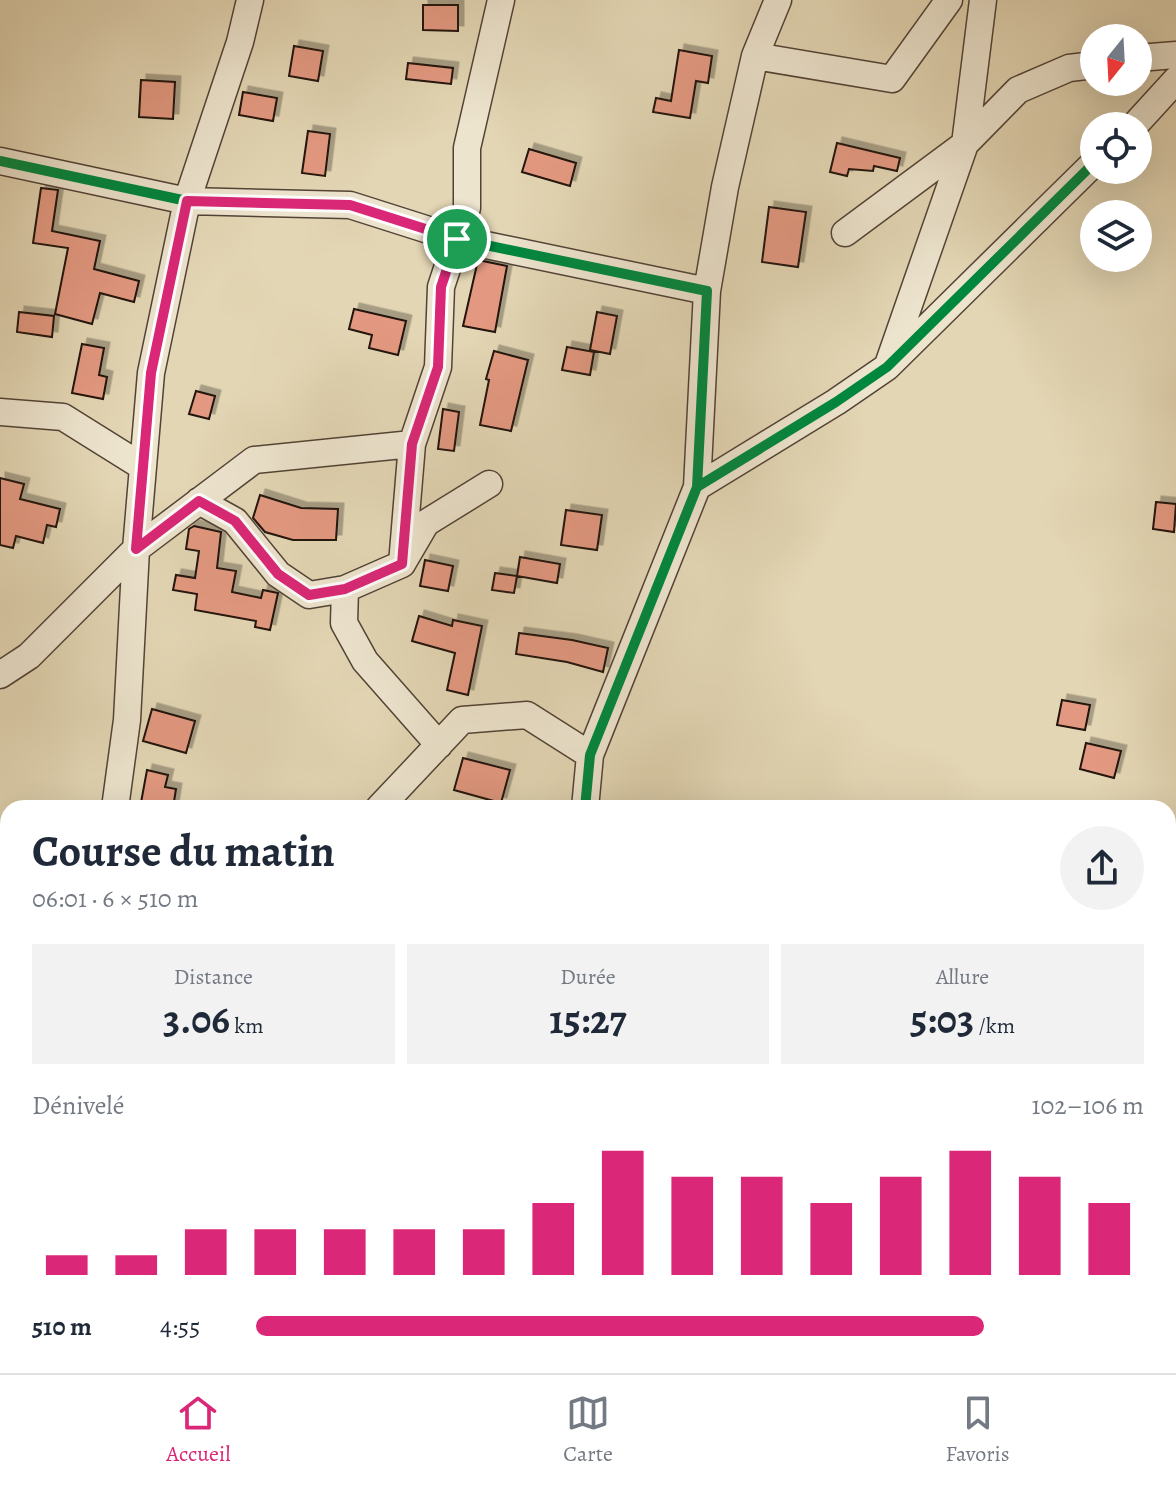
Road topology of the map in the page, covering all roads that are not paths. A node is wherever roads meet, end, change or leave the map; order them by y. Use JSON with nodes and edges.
{"nodes":[{"id":1,"x":250,"y":0,"type":"edge"},
{"id":2,"x":501,"y":0,"type":"edge"},
{"id":3,"x":778,"y":0,"type":"edge"},
{"id":4,"x":949,"y":0,"type":"edge"},
{"id":5,"x":983,"y":0,"type":"edge"},
{"id":6,"x":1176,"y":55,"type":"edge"},
{"id":7,"x":755,"y":56,"type":"junction"},
{"id":8,"x":1152,"y":57,"type":"edge"},
{"id":9,"x":1080,"y":67,"type":"edge"},
{"id":10,"x":1176,"y":80,"type":"edge"},
{"id":11,"x":1147,"y":112,"type":"edge"},
{"id":12,"x":965,"y":144,"type":"junction"},
{"id":13,"x":0,"y":161,"type":"edge"},
{"id":14,"x":1080,"y":177,"type":"edge"},
{"id":15,"x":187,"y":201,"type":"junction"},
{"id":16,"x":845,"y":233,"type":"dead end"},
{"id":17,"x":457,"y":239,"type":"junction"},
{"id":18,"x":707,"y":291,"type":"junction"},
{"id":19,"x":887,"y":367,"type":"junction"},
{"id":20,"x":0,"y":412,"type":"edge"},
{"id":21,"x":412,"y":444,"type":"junction"},
{"id":22,"x":143,"y":467,"type":"junction"},
{"id":23,"x":489,"y":484,"type":"dead end"},
{"id":24,"x":697,"y":487,"type":"junction"},
{"id":25,"x":199,"y":501,"type":"junction"},
{"id":26,"x":136,"y":549,"type":"junction"},
{"id":27,"x":402,"y":564,"type":"junction"},
{"id":28,"x":345,"y":589,"type":"junction"},
{"id":29,"x":0,"y":651,"type":"edge"},
{"id":30,"x":29,"y":656,"type":"junction"},
{"id":31,"x":0,"y":675,"type":"edge"},
{"id":32,"x":439,"y":745,"type":"junction"},
{"id":33,"x":590,"y":755,"type":"junction"},
{"id":34,"x":116,"y":800,"type":"edge"},
{"id":35,"x":387,"y":800,"type":"edge"},
{"id":36,"x":586,"y":800,"type":"edge"},
{"id":37,"x":0,"y":1325,"type":"edge"},
{"id":38,"x":0,"y":1335,"type":"edge"}],
"edges":[{"from":1,"to":15,"type":"street"},
{"from":2,"to":17,"type":"street"},
{"from":3,"to":7,"type":"street"},
{"from":4,"to":7,"type":"street"},
{"from":5,"to":12,"type":"street"},
{"from":6,"to":8,"type":"street"},
{"from":7,"to":18,"type":"street"},
{"from":9,"to":12,"type":"street"},
{"from":10,"to":11,"type":"street"},
{"from":12,"to":16,"type":"street"},
{"from":12,"to":19,"type":"street"},
{"from":13,"to":15,"type":"street"},
{"from":14,"to":19,"type":"street"},
{"from":15,"to":17,"type":"street"},
{"from":15,"to":22,"type":"street"},
{"from":17,"to":18,"type":"street"},
{"from":17,"to":21,"type":"street"},
{"from":18,"to":24,"type":"street"},
{"from":19,"to":24,"type":"street"},
{"from":20,"to":22,"type":"street"},
{"from":21,"to":25,"type":"street"},
{"from":21,"to":27,"type":"street"},
{"from":22,"to":26,"type":"street"},
{"from":23,"to":27,"type":"street"},
{"from":24,"to":33,"type":"street"},
{"from":25,"to":26,"type":"street"},
{"from":25,"to":28,"type":"street"},
{"from":26,"to":30,"type":"street"},
{"from":26,"to":34,"type":"street"},
{"from":27,"to":28,"type":"street"},
{"from":28,"to":32,"type":"street"},
{"from":29,"to":30,"type":"street"},
{"from":30,"to":31,"type":"street"},
{"from":32,"to":33,"type":"street"},
{"from":32,"to":35,"type":"street"},
{"from":33,"to":36,"type":"street"},
{"from":37,"to":38,"type":"street"}]}
